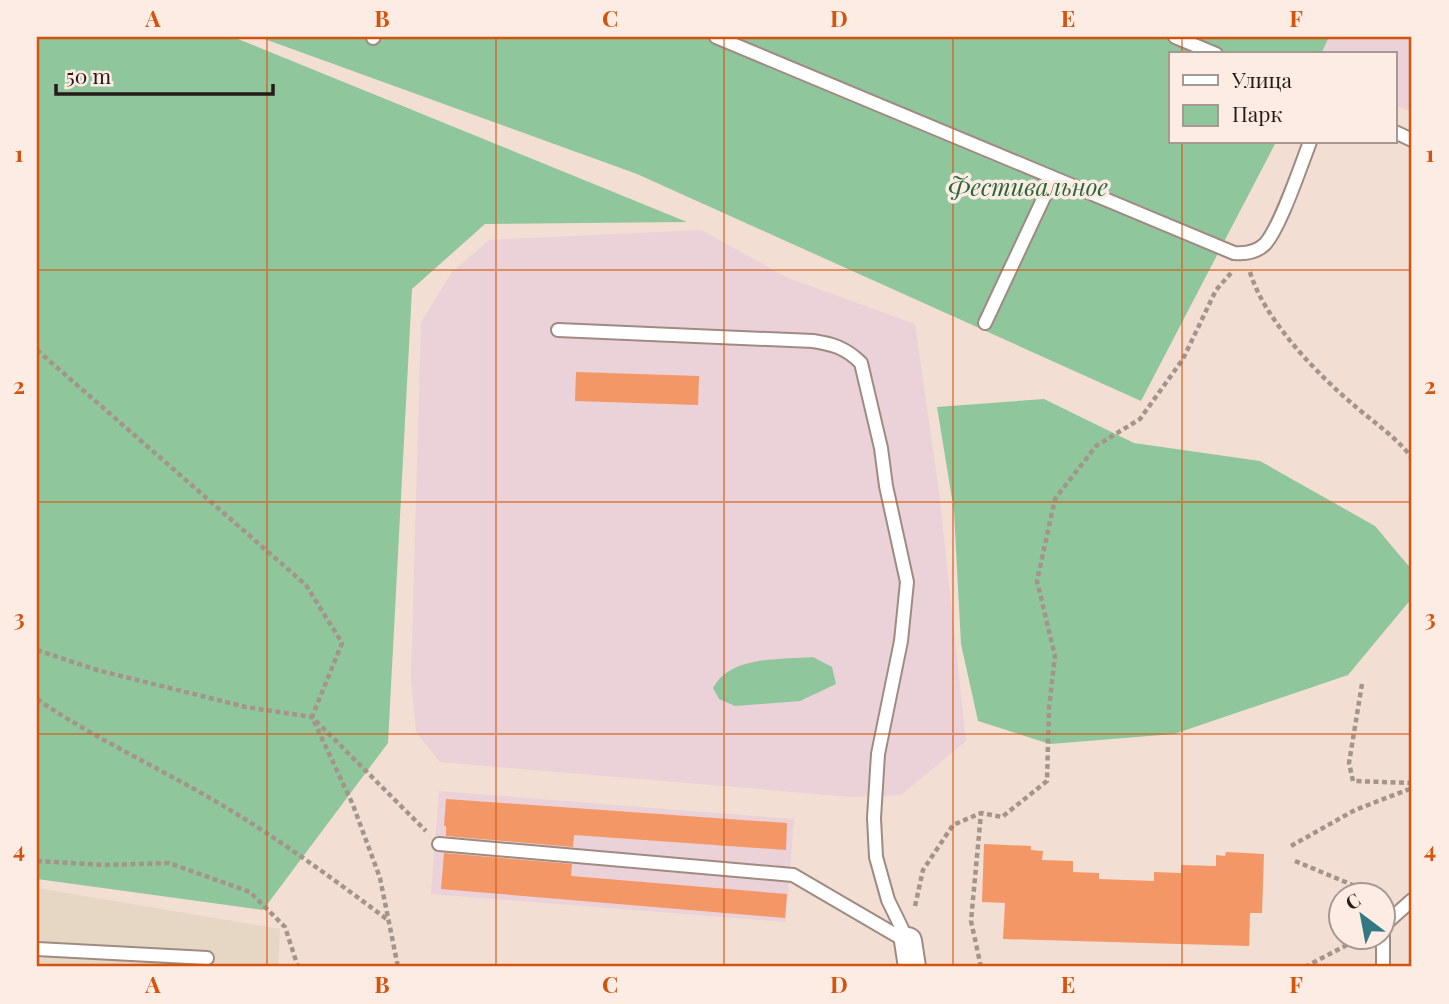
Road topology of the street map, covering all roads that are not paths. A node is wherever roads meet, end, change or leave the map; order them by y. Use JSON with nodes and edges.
{"nodes":[{"id":1,"x":716,"y":37,"type":"edge"},
{"id":2,"x":1175,"y":37,"type":"edge"},
{"id":3,"x":1211,"y":52,"type":"edge"},
{"id":4,"x":1309,"y":144,"type":"edge"},
{"id":5,"x":1053,"y":178,"type":"junction"},
{"id":6,"x":985,"y":323,"type":"dead end"},
{"id":7,"x":558,"y":330,"type":"dead end"},
{"id":8,"x":439,"y":844,"type":"road end"},
{"id":9,"x":1412,"y":900,"type":"edge"},
{"id":10,"x":37,"y":949,"type":"edge"},
{"id":11,"x":910,"y":954,"type":"edge"},
{"id":12,"x":207,"y":958,"type":"dead end"},
{"id":13,"x":1383,"y":967,"type":"edge"}],
"edges":[{"from":1,"to":5,"type":"lane"},
{"from":2,"to":3,"type":"lane"},
{"from":4,"to":5,"type":"lane"},
{"from":5,"to":6,"type":"lane"},
{"from":7,"to":11,"type":"lane"},
{"from":8,"to":11,"type":"lane"},
{"from":9,"to":13,"type":"lane"},
{"from":10,"to":12,"type":"lane"}]}
